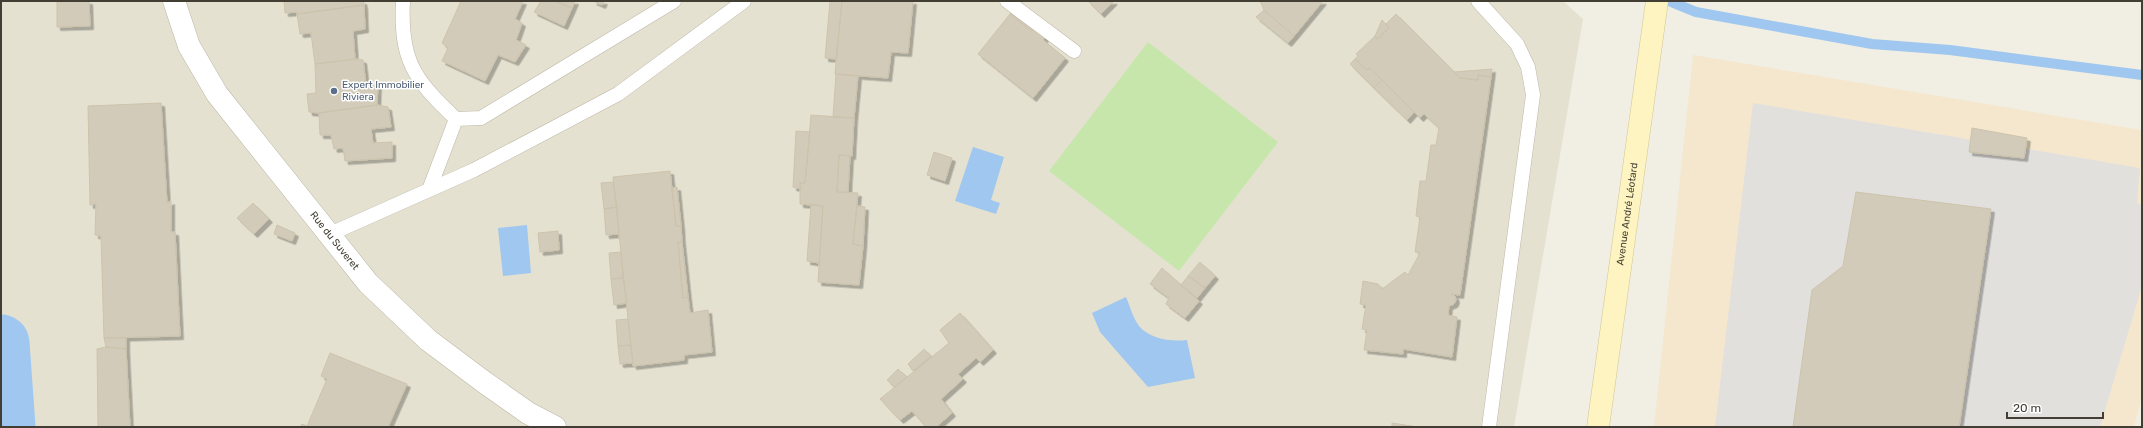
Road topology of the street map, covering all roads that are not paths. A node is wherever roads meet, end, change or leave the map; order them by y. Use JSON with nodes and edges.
{"nodes":[{"id":1,"x":174,"y":1,"type":"edge"},
{"id":2,"x":403,"y":1,"type":"edge"},
{"id":3,"x":674,"y":1,"type":"edge"},
{"id":4,"x":744,"y":1,"type":"edge"},
{"id":5,"x":1007,"y":1,"type":"edge"},
{"id":6,"x":1478,"y":1,"type":"edge"},
{"id":7,"x":1657,"y":1,"type":"edge"},
{"id":8,"x":1074,"y":51,"type":"dead end"},
{"id":9,"x":456,"y":119,"type":"junction"},
{"id":10,"x":429,"y":190,"type":"junction"},
{"id":11,"x":330,"y":234,"type":"junction"},
{"id":12,"x":555,"y":427,"type":"edge"},
{"id":13,"x":1489,"y":427,"type":"edge"},
{"id":14,"x":1598,"y":427,"type":"edge"}],
"edges":[{"from":1,"to":11,"type":"street","name":"Rue du Suveret"},
{"from":2,"to":9,"type":"lane"},
{"from":3,"to":9,"type":"lane"},
{"from":4,"to":10,"type":"lane"},
{"from":5,"to":8,"type":"lane"},
{"from":6,"to":13,"type":"lane"},
{"from":7,"to":14,"type":"main road","name":"Avenue André Léotard"},
{"from":9,"to":10,"type":"lane"},
{"from":10,"to":11,"type":"lane"},
{"from":11,"to":12,"type":"street","name":"Rue du Suveret"}]}
